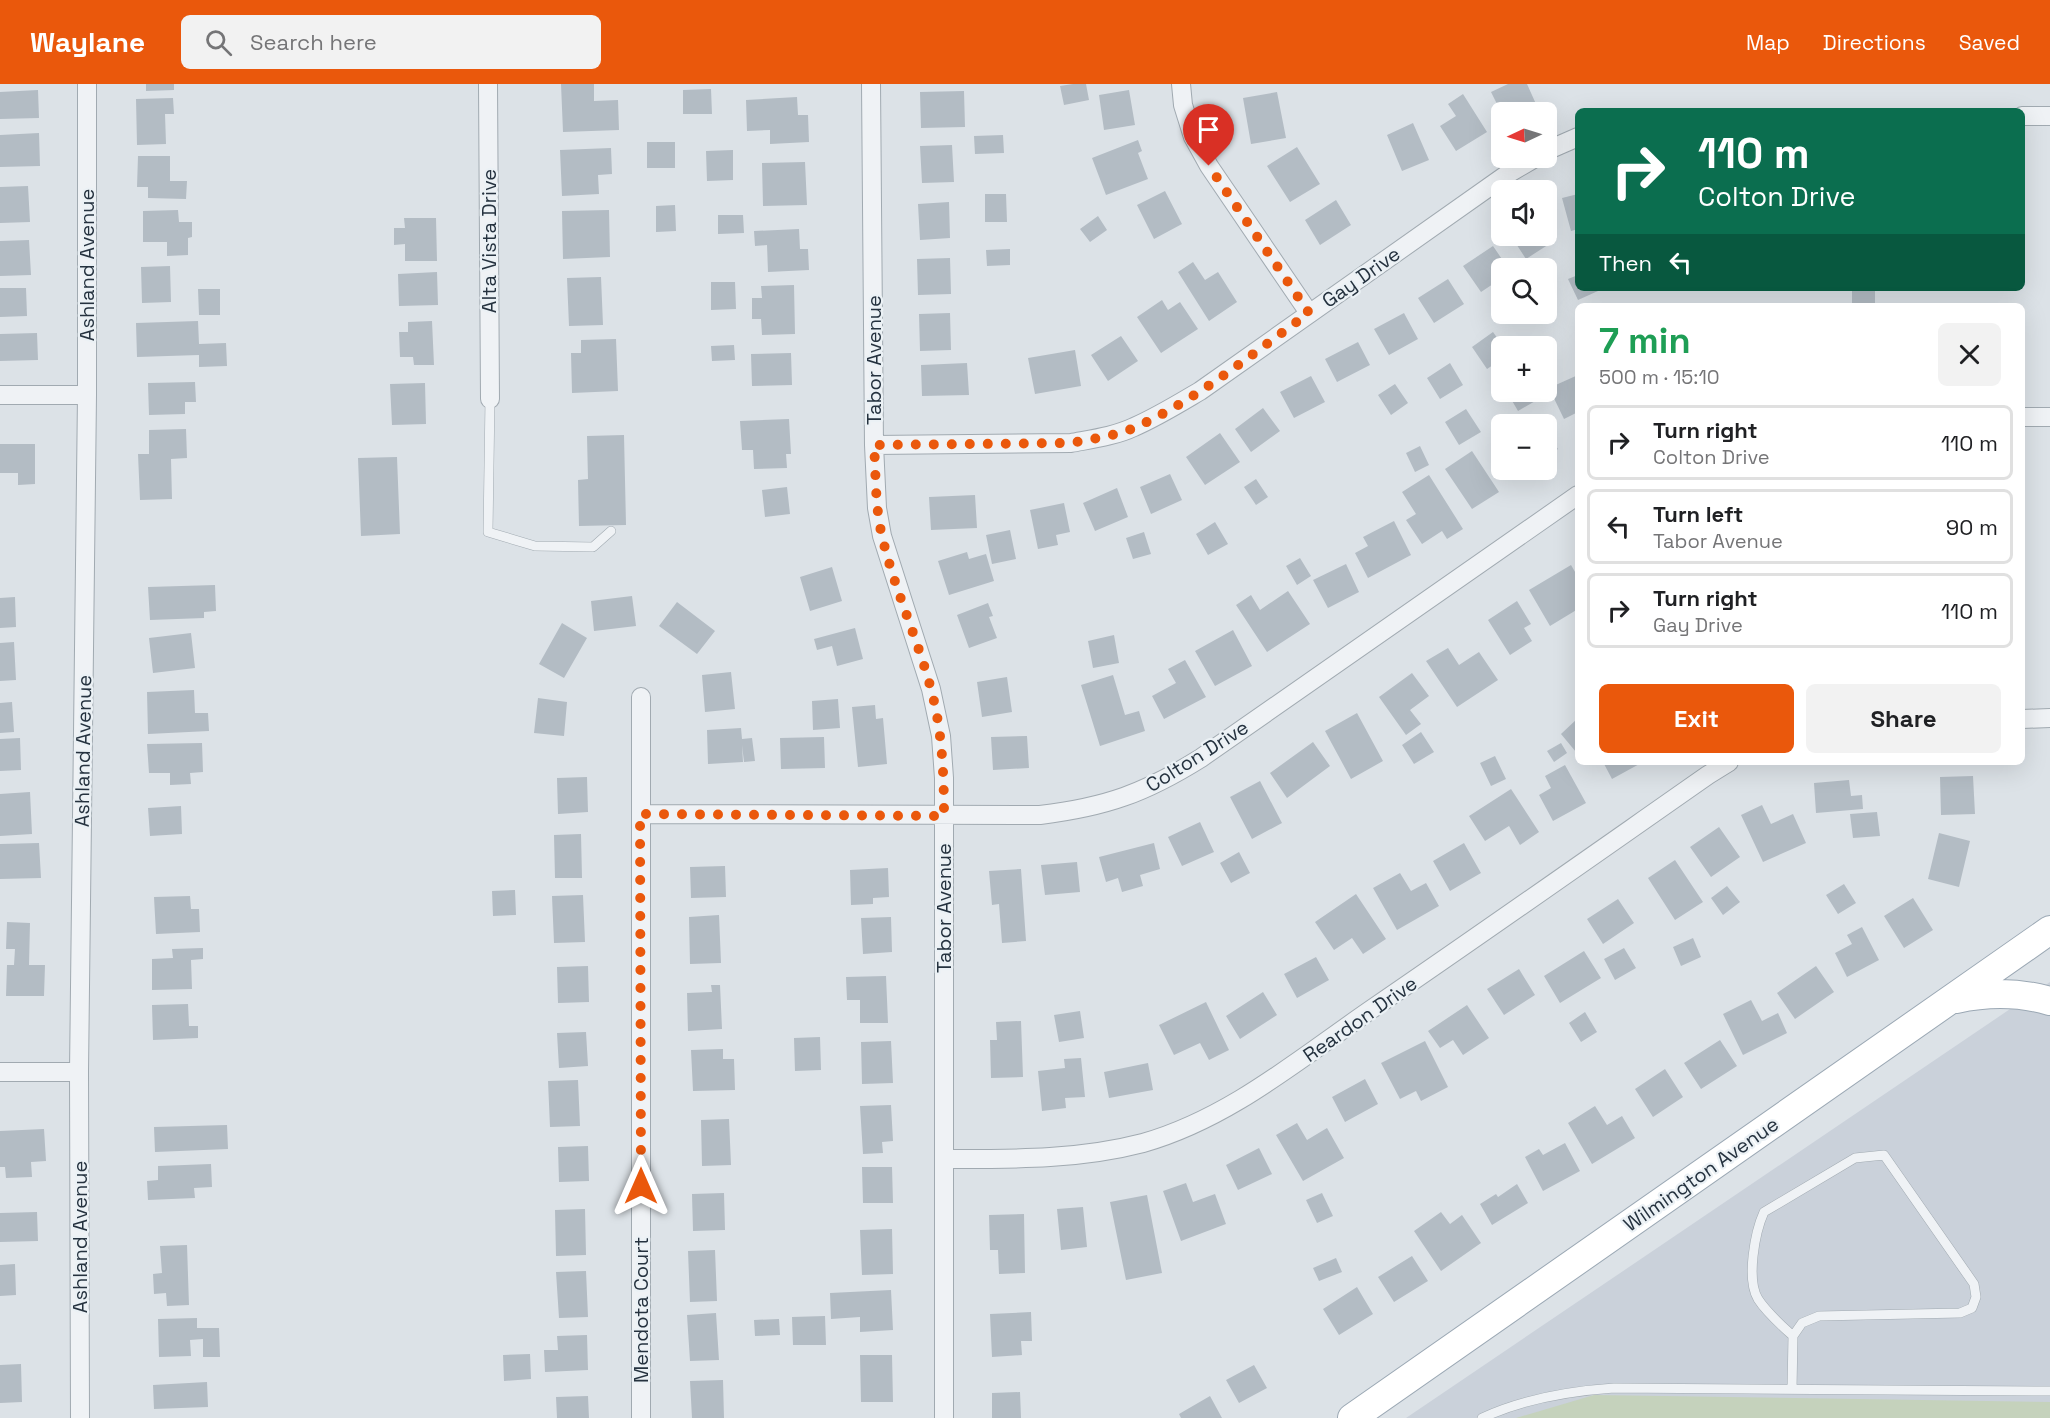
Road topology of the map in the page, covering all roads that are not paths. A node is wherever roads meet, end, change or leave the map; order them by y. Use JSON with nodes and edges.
{"nodes":[{"id":1,"x":87,"y":84,"type":"edge"},
{"id":2,"x":488,"y":84,"type":"edge"},
{"id":3,"x":872,"y":84,"type":"edge"},
{"id":4,"x":1181,"y":84,"type":"edge"},
{"id":5,"x":2025,"y":116,"type":"edge"},
{"id":6,"x":2050,"y":116,"type":"edge"},
{"id":7,"x":1575,"y":138,"type":"edge"},
{"id":8,"x":1557,"y":146,"type":"edge"},
{"id":9,"x":1518,"y":168,"type":"edge"},
{"id":10,"x":1309,"y":313,"type":"junction"},
{"id":11,"x":0,"y":395,"type":"edge"},
{"id":12,"x":87,"y":395,"type":"junction"},
{"id":13,"x":490,"y":399,"type":"joint"},
{"id":14,"x":2025,"y":417,"type":"edge"},
{"id":15,"x":2050,"y":417,"type":"edge"},
{"id":16,"x":874,"y":445,"type":"junction"},
{"id":17,"x":1575,"y":497,"type":"edge"},
{"id":18,"x":611,"y":531,"type":"dead end"},
{"id":19,"x":641,"y":698,"type":"dead end"},
{"id":20,"x":2050,"y":718,"type":"edge"},
{"id":21,"x":2025,"y":719,"type":"edge"},
{"id":22,"x":1724,"y":765,"type":"edge"},
{"id":23,"x":640,"y":814,"type":"junction"},
{"id":24,"x":944,"y":816,"type":"junction"},
{"id":25,"x":2050,"y":930,"type":"edge"},
{"id":26,"x":1951,"y":1000,"type":"junction"},
{"id":27,"x":2050,"y":1001,"type":"edge"},
{"id":28,"x":0,"y":1072,"type":"edge"},
{"id":29,"x":79,"y":1072,"type":"junction"},
{"id":30,"x":945,"y":1159,"type":"junction"},
{"id":31,"x":1794,"y":1336,"type":"junction"},
{"id":32,"x":1792,"y":1389,"type":"junction"},
{"id":33,"x":2050,"y":1391,"type":"edge"},
{"id":34,"x":80,"y":1418,"type":"edge"},
{"id":35,"x":641,"y":1418,"type":"edge"},
{"id":36,"x":944,"y":1418,"type":"edge"},
{"id":37,"x":1352,"y":1418,"type":"edge"},
{"id":38,"x":1482,"y":1418,"type":"edge"}],
"edges":[{"from":1,"to":12,"type":"street","name":"Ashland Avenue"},
{"from":2,"to":13,"type":"street","name":"Alta Vista Drive"},
{"from":3,"to":16,"type":"street","name":"Tabor Avenue"},
{"from":4,"to":10,"type":"street"},
{"from":5,"to":6,"type":"street"},
{"from":7,"to":8,"type":"street"},
{"from":9,"to":10,"type":"street","name":"Gay Drive"},
{"from":10,"to":16,"type":"street","name":"Gay Drive"},
{"from":11,"to":12,"type":"street"},
{"from":12,"to":29,"type":"street","name":"Ashland Avenue"},
{"from":13,"to":18,"type":"lane"},
{"from":14,"to":15,"type":"street"},
{"from":16,"to":24,"type":"street","name":"Tabor Avenue"},
{"from":17,"to":24,"type":"street","name":"Colton Drive"},
{"from":19,"to":23,"type":"street","name":"Mendota Court"},
{"from":20,"to":21,"type":"street"},
{"from":22,"to":30,"type":"street","name":"Reardon Drive"},
{"from":23,"to":24,"type":"street","name":"Colton Drive"},
{"from":23,"to":35,"type":"street","name":"Mendota Court"},
{"from":24,"to":30,"type":"street","name":"Tabor Avenue"},
{"from":25,"to":26,"type":"main road","name":"Wilmington Avenue"},
{"from":26,"to":27,"type":"main road"},
{"from":26,"to":37,"type":"main road","name":"Wilmington Avenue"},
{"from":28,"to":29,"type":"street"},
{"from":29,"to":34,"type":"street","name":"Ashland Avenue"},
{"from":30,"to":36,"type":"street","name":"Tabor Avenue"},
{"from":31,"to":31,"type":"lane"},
{"from":31,"to":32,"type":"lane"},
{"from":32,"to":33,"type":"lane"},
{"from":32,"to":38,"type":"lane"}]}
